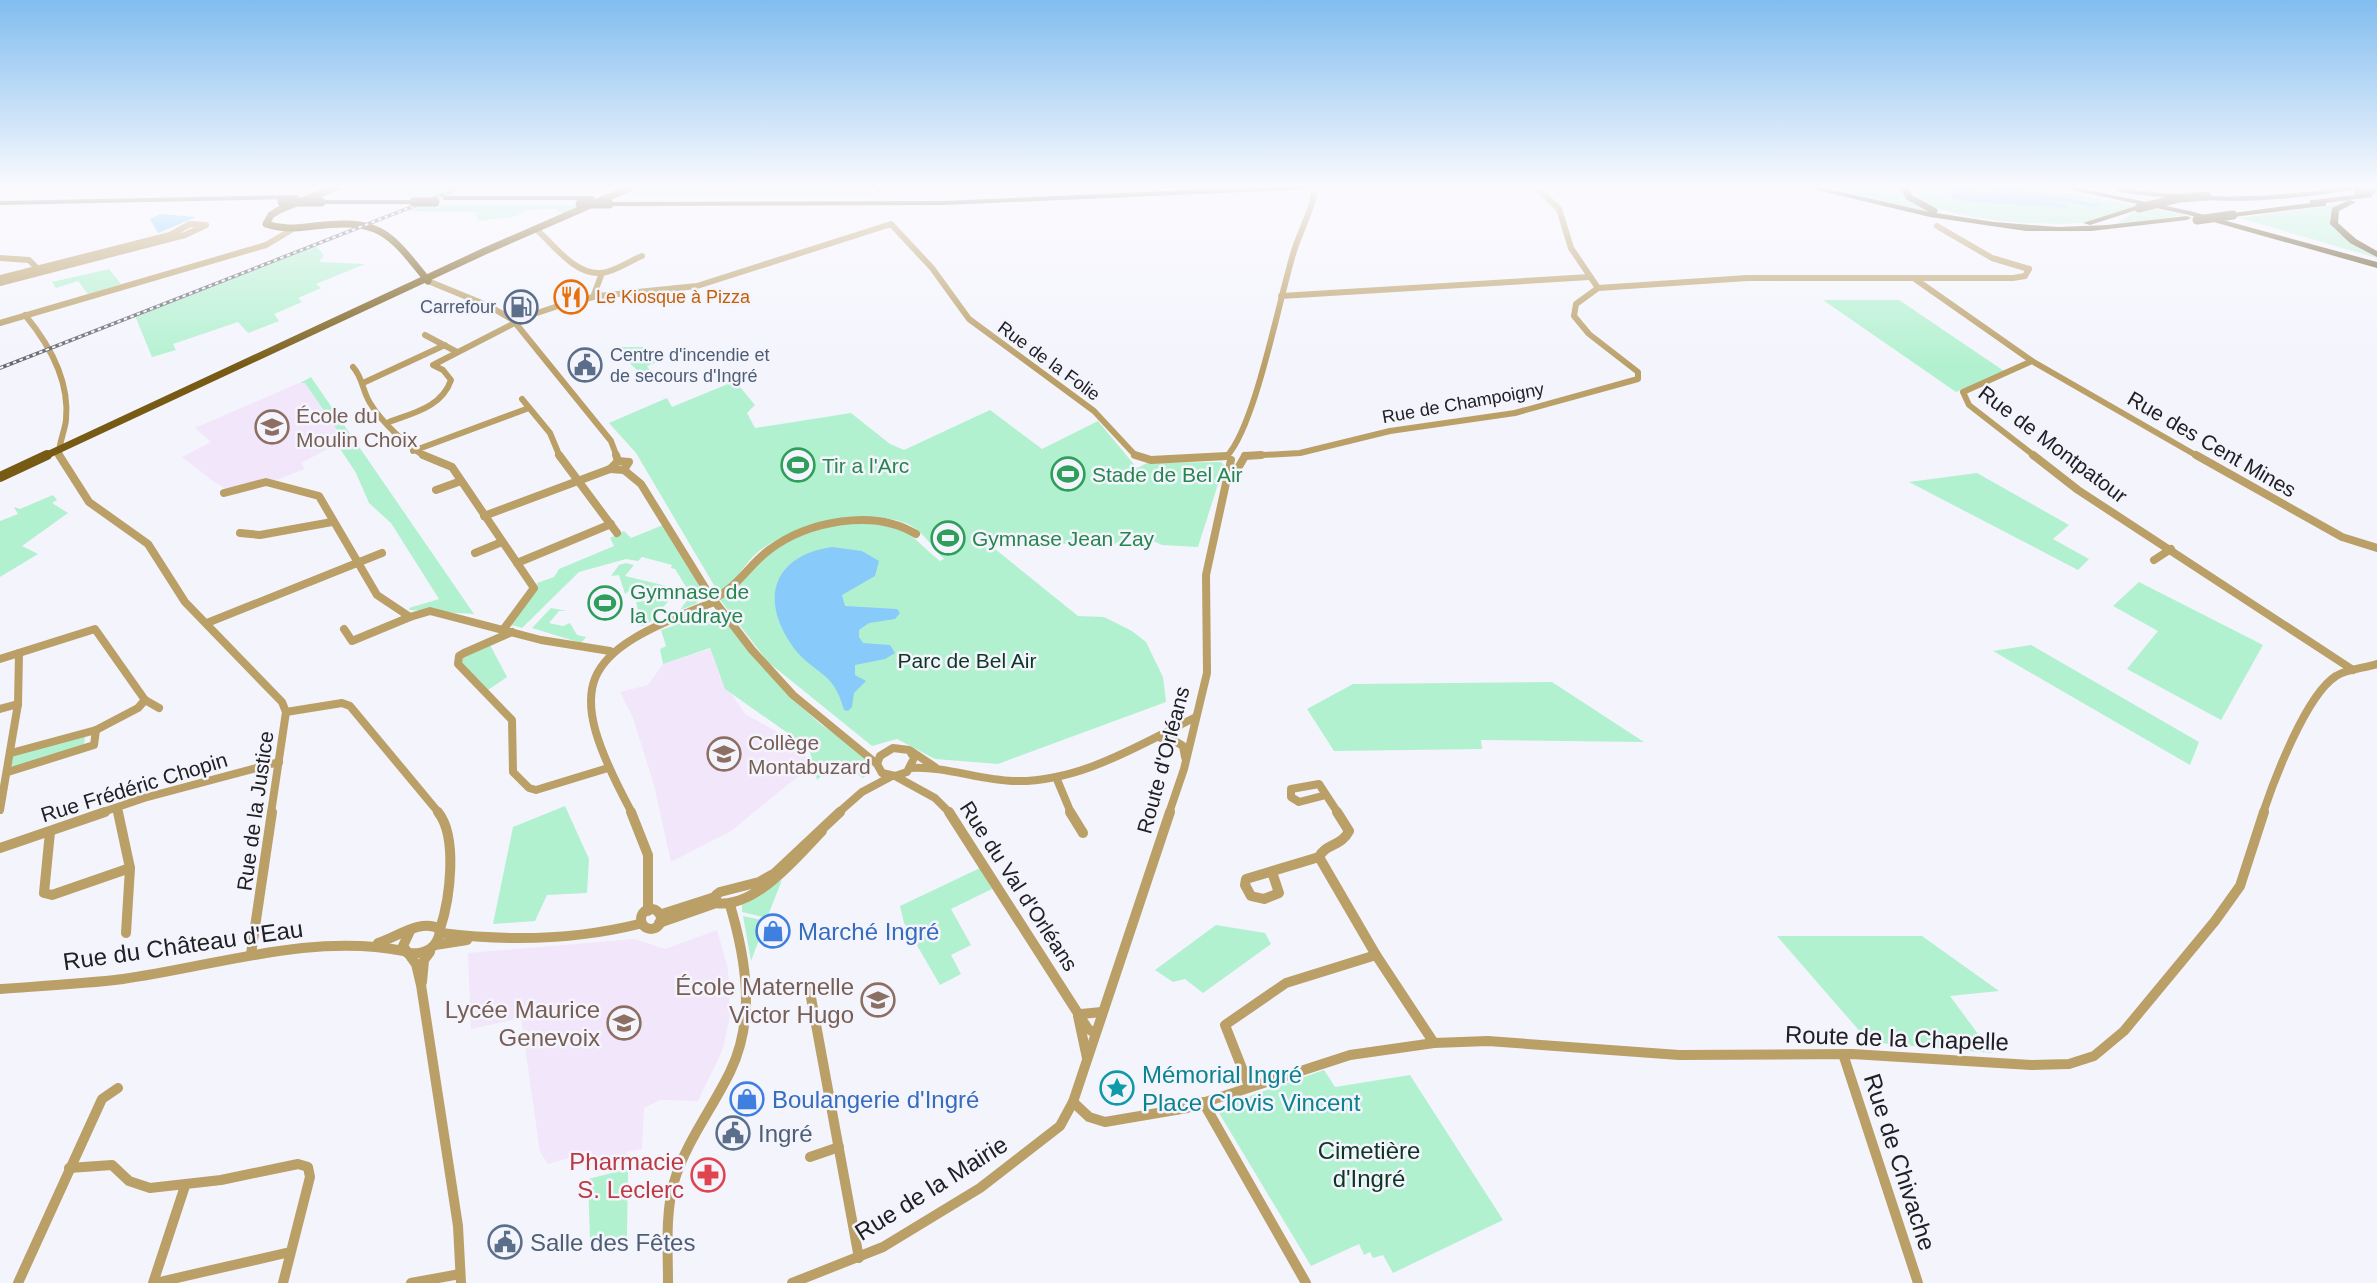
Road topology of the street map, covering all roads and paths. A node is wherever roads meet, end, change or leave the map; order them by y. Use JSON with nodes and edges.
{"nodes":[{"id":1,"x":127,"y":246,"type":"edge"},
{"id":2,"x":140,"y":246,"type":"edge"},
{"id":3,"x":259,"y":246,"type":"edge"},
{"id":4,"x":400,"y":246,"type":"edge"},
{"id":5,"x":502,"y":246,"type":"edge"},
{"id":6,"x":557,"y":246,"type":"edge"},
{"id":7,"x":820,"y":246,"type":"edge"},
{"id":8,"x":912,"y":246,"type":"edge"},
{"id":9,"x":1296,"y":246,"type":"edge"},
{"id":10,"x":1570,"y":246,"type":"edge"},
{"id":11,"x":1969,"y":246,"type":"edge"},
{"id":12,"x":2311,"y":246,"type":"edge"},
{"id":13,"x":2316,"y":246,"type":"edge"},
{"id":14,"x":642,"y":256,"type":"dead end"},
{"id":15,"x":0,"y":258,"type":"edge"},
{"id":16,"x":2377,"y":264,"type":"edge"},
{"id":17,"x":40,"y":270,"type":"junction"},
{"id":18,"x":602,"y":273,"type":"junction"},
{"id":19,"x":1589,"y":277,"type":"junction"},
{"id":20,"x":1914,"y":279,"type":"junction"},
{"id":21,"x":426,"y":280,"type":"junction"},
{"id":22,"x":0,"y":281,"type":"edge"},
{"id":23,"x":1598,"y":288,"type":"junction"},
{"id":24,"x":1281,"y":296,"type":"junction"},
{"id":25,"x":593,"y":297,"type":"junction"},
{"id":26,"x":25,"y":315,"type":"junction"},
{"id":27,"x":0,"y":323,"type":"edge"},
{"id":28,"x":515,"y":323,"type":"junction"},
{"id":29,"x":425,"y":335,"type":"dead end"},
{"id":30,"x":445,"y":345,"type":"junction"},
{"id":31,"x":457,"y":352,"type":"junction"},
{"id":32,"x":420,"y":359,"type":"junction"},
{"id":33,"x":2032,"y":361,"type":"junction"},
{"id":34,"x":433,"y":365,"type":"junction"},
{"id":35,"x":353,"y":367,"type":"dead end"},
{"id":36,"x":363,"y":383,"type":"junction"},
{"id":37,"x":522,"y":399,"type":"dead end"},
{"id":38,"x":529,"y":408,"type":"junction"},
{"id":39,"x":389,"y":422,"type":"junction"},
{"id":40,"x":60,"y":449,"type":"junction"},
{"id":41,"x":413,"y":451,"type":"junction"},
{"id":42,"x":1236,"y":456,"type":"junction"},
{"id":43,"x":618,"y":461,"type":"junction"},
{"id":44,"x":610,"y":469,"type":"junction"},
{"id":45,"x":624,"y":470,"type":"junction"},
{"id":46,"x":0,"y":477,"type":"edge"},
{"id":47,"x":461,"y":481,"type":"junction"},
{"id":48,"x":578,"y":481,"type":"junction"},
{"id":49,"x":436,"y":490,"type":"dead end"},
{"id":50,"x":224,"y":494,"type":"dead end"},
{"id":51,"x":484,"y":516,"type":"junction"},
{"id":52,"x":331,"y":522,"type":"junction"},
{"id":53,"x":611,"y":524,"type":"junction"},
{"id":54,"x":240,"y":533,"type":"dead end"},
{"id":55,"x":617,"y":533,"type":"dead end"},
{"id":56,"x":916,"y":534,"type":"dead end"},
{"id":57,"x":502,"y":542,"type":"junction"},
{"id":58,"x":2377,"y":548,"type":"edge"},
{"id":59,"x":2171,"y":549,"type":"junction"},
{"id":60,"x":475,"y":552,"type":"dead end"},
{"id":61,"x":382,"y":553,"type":"dead end"},
{"id":62,"x":2154,"y":560,"type":"dead end"},
{"id":63,"x":357,"y":562,"type":"junction"},
{"id":64,"x":517,"y":563,"type":"junction"},
{"id":65,"x":714,"y":601,"type":"junction"},
{"id":66,"x":410,"y":617,"type":"junction"},
{"id":67,"x":207,"y":623,"type":"junction"},
{"id":68,"x":344,"y":629,"type":"dead end"},
{"id":69,"x":508,"y":631,"type":"junction"},
{"id":70,"x":610,"y":651,"type":"junction"},
{"id":71,"x":19,"y":653,"type":"junction"},
{"id":72,"x":0,"y":659,"type":"edge"},
{"id":73,"x":2377,"y":663,"type":"edge"},
{"id":74,"x":2353,"y":670,"type":"junction"},
{"id":75,"x":145,"y":700,"type":"junction"},
{"id":76,"x":18,"y":704,"type":"junction"},
{"id":77,"x":159,"y":708,"type":"dead end"},
{"id":78,"x":0,"y":709,"type":"edge"},
{"id":79,"x":286,"y":712,"type":"junction"},
{"id":80,"x":1196,"y":718,"type":"junction"},
{"id":81,"x":96,"y":730,"type":"junction"},
{"id":82,"x":1172,"y":730,"type":"junction"},
{"id":83,"x":1158,"y":738,"type":"junction"},
{"id":84,"x":1174,"y":741,"type":"junction"},
{"id":85,"x":855,"y":745,"type":"junction"},
{"id":86,"x":888,"y":750,"type":"junction"},
{"id":87,"x":909,"y":750,"type":"junction"},
{"id":88,"x":11,"y":752,"type":"junction"},
{"id":89,"x":279,"y":762,"type":"junction"},
{"id":90,"x":877,"y":765,"type":"junction"},
{"id":91,"x":608,"y":768,"type":"junction"},
{"id":92,"x":911,"y":768,"type":"junction"},
{"id":93,"x":937,"y":768,"type":"junction"},
{"id":94,"x":1184,"y":769,"type":"junction"},
{"id":95,"x":8,"y":772,"type":"junction"},
{"id":96,"x":894,"y":776,"type":"junction"},
{"id":97,"x":1056,"y":777,"type":"junction"},
{"id":98,"x":917,"y":786,"type":"junction"},
{"id":99,"x":860,"y":794,"type":"junction"},
{"id":100,"x":1326,"y":795,"type":"dead end"},
{"id":101,"x":117,"y":808,"type":"junction"},
{"id":102,"x":0,"y":810,"type":"edge"},
{"id":103,"x":50,"y":832,"type":"junction"},
{"id":104,"x":1083,"y":833,"type":"dead end"},
{"id":105,"x":0,"y":848,"type":"edge"},
{"id":106,"x":1319,"y":857,"type":"junction"},
{"id":107,"x":130,"y":867,"type":"junction"},
{"id":108,"x":1272,"y":872,"type":"dead end"},
{"id":109,"x":449,"y":893,"type":"junction"},
{"id":110,"x":733,"y":898,"type":"junction"},
{"id":111,"x":716,"y":900,"type":"junction"},
{"id":112,"x":649,"y":911,"type":"junction"},
{"id":113,"x":660,"y":919,"type":"junction"},
{"id":114,"x":425,"y":924,"type":"junction"},
{"id":115,"x":639,"y":924,"type":"junction"},
{"id":116,"x":410,"y":931,"type":"junction"},
{"id":117,"x":441,"y":931,"type":"junction"},
{"id":118,"x":126,"y":933,"type":"dead end"},
{"id":119,"x":484,"y":937,"type":"junction"},
{"id":120,"x":372,"y":945,"type":"junction"},
{"id":121,"x":435,"y":946,"type":"junction"},
{"id":122,"x":405,"y":952,"type":"junction"},
{"id":123,"x":251,"y":954,"type":"junction"},
{"id":124,"x":1376,"y":955,"type":"junction"},
{"id":125,"x":421,"y":985,"type":"junction"},
{"id":126,"x":0,"y":989,"type":"edge"},
{"id":127,"x":810,"y":992,"type":"dead end"},
{"id":128,"x":1102,"y":1012,"type":"junction"},
{"id":129,"x":1079,"y":1015,"type":"junction"},
{"id":130,"x":1095,"y":1033,"type":"junction"},
{"id":131,"x":1434,"y":1043,"type":"junction"},
{"id":132,"x":1843,"y":1054,"type":"junction"},
{"id":133,"x":1087,"y":1059,"type":"junction"},
{"id":134,"x":1249,"y":1086,"type":"junction"},
{"id":135,"x":118,"y":1088,"type":"dead end"},
{"id":136,"x":1073,"y":1102,"type":"junction"},
{"id":137,"x":1203,"y":1102,"type":"junction"},
{"id":138,"x":839,"y":1147,"type":"junction"},
{"id":139,"x":810,"y":1157,"type":"dead end"},
{"id":140,"x":69,"y":1168,"type":"junction"},
{"id":141,"x":185,"y":1185,"type":"junction"},
{"id":142,"x":290,"y":1252,"type":"junction"},
{"id":143,"x":859,"y":1258,"type":"junction"},
{"id":144,"x":461,"y":1278,"type":"edge"},
{"id":145,"x":18,"y":1283,"type":"edge"},
{"id":146,"x":154,"y":1283,"type":"edge"},
{"id":147,"x":283,"y":1283,"type":"edge"},
{"id":148,"x":411,"y":1283,"type":"edge"},
{"id":149,"x":668,"y":1283,"type":"edge"},
{"id":150,"x":792,"y":1283,"type":"edge"},
{"id":151,"x":1306,"y":1283,"type":"edge"},
{"id":152,"x":1918,"y":1283,"type":"edge"}],
"edges":[{"from":1,"to":17,"type":"street"},
{"from":2,"to":17,"type":"street"},
{"from":3,"to":26,"type":"street"},
{"from":4,"to":21,"type":"main road"},
{"from":5,"to":21,"type":"main road"},
{"from":6,"to":18,"type":"street"},
{"from":7,"to":25,"type":"street","name":"Rue de la Folie"},
{"from":8,"to":42,"type":"street","name":"Rue de la Folie"},
{"from":9,"to":24,"type":"street","name":"Route d'Orléans","bridge":true},
{"from":10,"to":19,"type":"street"},
{"from":11,"to":20,"type":"street"},
{"from":12,"to":16,"type":"highway"},
{"from":13,"to":16,"type":"highway"},
{"from":14,"to":18,"type":"street"},
{"from":15,"to":17,"type":"street"},
{"from":17,"to":22,"type":"street"},
{"from":18,"to":25,"type":"street"},
{"from":19,"to":23,"type":"street"},
{"from":19,"to":24,"type":"street"},
{"from":20,"to":23,"type":"street"},
{"from":20,"to":33,"type":"street"},
{"from":21,"to":28,"type":"street"},
{"from":21,"to":40,"type":"main road"},
{"from":23,"to":42,"type":"street","name":"Rue de Champoigny"},
{"from":24,"to":42,"type":"street","name":"Route d'Orléans"},
{"from":25,"to":28,"type":"street"},
{"from":26,"to":27,"type":"street"},
{"from":26,"to":40,"type":"street"},
{"from":28,"to":31,"type":"street"},
{"from":28,"to":43,"type":"street"},
{"from":29,"to":30,"type":"street"},
{"from":30,"to":31,"type":"street"},
{"from":30,"to":32,"type":"street"},
{"from":31,"to":34,"type":"street"},
{"from":32,"to":34,"type":"street"},
{"from":32,"to":36,"type":"street"},
{"from":33,"to":58,"type":"street","name":"Rue des Cent Mines"},
{"from":33,"to":59,"type":"street","name":"Rue de Montpatour"},
{"from":34,"to":39,"type":"street"},
{"from":35,"to":36,"type":"street"},
{"from":36,"to":39,"type":"street"},
{"from":37,"to":38,"type":"street"},
{"from":38,"to":41,"type":"street"},
{"from":38,"to":48,"type":"street"},
{"from":39,"to":41,"type":"street"},
{"from":40,"to":46,"type":"main road"},
{"from":40,"to":67,"type":"street","name":"Rue de la Justice"},
{"from":41,"to":47,"type":"street"},
{"from":42,"to":80,"type":"street","name":"Route d'Orléans"},
{"from":43,"to":44,"type":"street"},
{"from":43,"to":45,"type":"street"},
{"from":44,"to":45,"type":"street"},
{"from":44,"to":48,"type":"street"},
{"from":45,"to":65,"type":"street"},
{"from":47,"to":49,"type":"street"},
{"from":47,"to":51,"type":"street"},
{"from":48,"to":51,"type":"street"},
{"from":48,"to":53,"type":"street"},
{"from":50,"to":52,"type":"street"},
{"from":51,"to":57,"type":"street"},
{"from":52,"to":54,"type":"street"},
{"from":52,"to":63,"type":"street"},
{"from":53,"to":55,"type":"street"},
{"from":53,"to":64,"type":"street"},
{"from":56,"to":65,"type":"street"},
{"from":57,"to":60,"type":"street"},
{"from":57,"to":64,"type":"street"},
{"from":59,"to":62,"type":"street"},
{"from":59,"to":74,"type":"street","name":"Rue de Montpatour"},
{"from":61,"to":63,"type":"street"},
{"from":63,"to":66,"type":"street"},
{"from":63,"to":67,"type":"street"},
{"from":64,"to":69,"type":"street"},
{"from":65,"to":70,"type":"street"},
{"from":65,"to":85,"type":"street"},
{"from":66,"to":68,"type":"street"},
{"from":66,"to":69,"type":"street"},
{"from":67,"to":79,"type":"street","name":"Rue de la Justice"},
{"from":69,"to":70,"type":"street"},
{"from":69,"to":91,"type":"street"},
{"from":70,"to":91,"type":"street"},
{"from":71,"to":72,"type":"street"},
{"from":71,"to":75,"type":"street"},
{"from":71,"to":76,"type":"street"},
{"from":73,"to":74,"type":"street","name":"Route de la Chapelle"},
{"from":74,"to":132,"type":"street","name":"Route de la Chapelle"},
{"from":75,"to":77,"type":"street"},
{"from":75,"to":81,"type":"street"},
{"from":76,"to":78,"type":"street"},
{"from":76,"to":88,"type":"street"},
{"from":79,"to":89,"type":"street","name":"Rue de la Justice"},
{"from":79,"to":109,"type":"street"},
{"from":80,"to":82,"type":"street"},
{"from":80,"to":94,"type":"street","name":"Route d'Orléans"},
{"from":81,"to":88,"type":"street"},
{"from":81,"to":95,"type":"street"},
{"from":82,"to":83,"type":"street"},
{"from":82,"to":84,"type":"street"},
{"from":83,"to":84,"type":"street"},
{"from":83,"to":97,"type":"street"},
{"from":84,"to":94,"type":"street"},
{"from":85,"to":86,"type":"street"},
{"from":85,"to":90,"type":"street"},
{"from":86,"to":87,"type":"street"},
{"from":86,"to":90,"type":"street"},
{"from":87,"to":92,"type":"street"},
{"from":87,"to":93,"type":"street"},
{"from":88,"to":95,"type":"street"},
{"from":89,"to":101,"type":"street","name":"Rue Frédéric Chopin"},
{"from":89,"to":123,"type":"street","name":"Rue de la Justice"},
{"from":90,"to":96,"type":"street"},
{"from":90,"to":99,"type":"street"},
{"from":91,"to":112,"type":"street"},
{"from":92,"to":93,"type":"street"},
{"from":92,"to":96,"type":"street"},
{"from":92,"to":98,"type":"street","name":"Rue du Val d'Orléans"},
{"from":93,"to":97,"type":"street"},
{"from":94,"to":128,"type":"street","name":"Route d'Orléans"},
{"from":95,"to":102,"type":"street"},
{"from":96,"to":98,"type":"street","name":"Rue du Val d'Orléans"},
{"from":96,"to":99,"type":"street"},
{"from":97,"to":104,"type":"street"},
{"from":98,"to":129,"type":"street","name":"Rue du Val d'Orléans"},
{"from":99,"to":110,"type":"street"},
{"from":100,"to":106,"type":"street"},
{"from":101,"to":103,"type":"street","name":"Rue Frédéric Chopin"},
{"from":101,"to":107,"type":"street"},
{"from":103,"to":105,"type":"street","name":"Rue Frédéric Chopin"},
{"from":103,"to":107,"type":"street"},
{"from":106,"to":108,"type":"street"},
{"from":106,"to":124,"type":"street"},
{"from":107,"to":118,"type":"street"},
{"from":109,"to":114,"type":"street"},
{"from":109,"to":117,"type":"street"},
{"from":110,"to":111,"type":"street"},
{"from":110,"to":111,"type":"street"},
{"from":110,"to":149,"type":"street"},
{"from":111,"to":113,"type":"street"},
{"from":112,"to":113,"type":"street"},
{"from":112,"to":115,"type":"street"},
{"from":113,"to":115,"type":"street"},
{"from":114,"to":116,"type":"street"},
{"from":114,"to":117,"type":"street"},
{"from":115,"to":119,"type":"street"},
{"from":116,"to":120,"type":"street","name":"Rue du Château d'Eau"},
{"from":116,"to":122,"type":"street"},
{"from":117,"to":119,"type":"street"},
{"from":117,"to":121,"type":"street"},
{"from":119,"to":121,"type":"street"},
{"from":120,"to":122,"type":"street","name":"Rue du Château d'Eau"},
{"from":120,"to":123,"type":"street","name":"Rue du Château d'Eau"},
{"from":121,"to":122,"type":"street"},
{"from":121,"to":125,"type":"street"},
{"from":122,"to":125,"type":"street"},
{"from":123,"to":126,"type":"street","name":"Rue du Château d'Eau"},
{"from":124,"to":131,"type":"street"},
{"from":124,"to":134,"type":"street"},
{"from":125,"to":144,"type":"street"},
{"from":127,"to":138,"type":"street"},
{"from":128,"to":129,"type":"street"},
{"from":128,"to":130,"type":"street","name":"Route d'Orléans"},
{"from":129,"to":130,"type":"street","name":"Rue du Val d'Orléans"},
{"from":129,"to":133,"type":"street","name":"Rue du Val d'Orléans"},
{"from":130,"to":133,"type":"street","name":"Route d'Orléans"},
{"from":131,"to":132,"type":"street","name":"Route de la Chapelle"},
{"from":131,"to":134,"type":"street","name":"Route de la Chapelle"},
{"from":132,"to":152,"type":"street","name":"Rue de Chivache"},
{"from":133,"to":136,"type":"street","name":"Rue de la Mairie"},
{"from":134,"to":137,"type":"street","name":"Route de la Chapelle"},
{"from":135,"to":140,"type":"street"},
{"from":136,"to":137,"type":"street","name":"Route de la Chapelle"},
{"from":136,"to":143,"type":"street","name":"Rue de la Mairie"},
{"from":137,"to":151,"type":"street"},
{"from":138,"to":139,"type":"street"},
{"from":138,"to":143,"type":"street"},
{"from":140,"to":141,"type":"street"},
{"from":140,"to":145,"type":"street"},
{"from":141,"to":142,"type":"street"},
{"from":141,"to":146,"type":"street"},
{"from":142,"to":146,"type":"street"},
{"from":142,"to":147,"type":"street"},
{"from":143,"to":150,"type":"street","name":"Rue de la Mairie"},
{"from":144,"to":148,"type":"street"}]}
